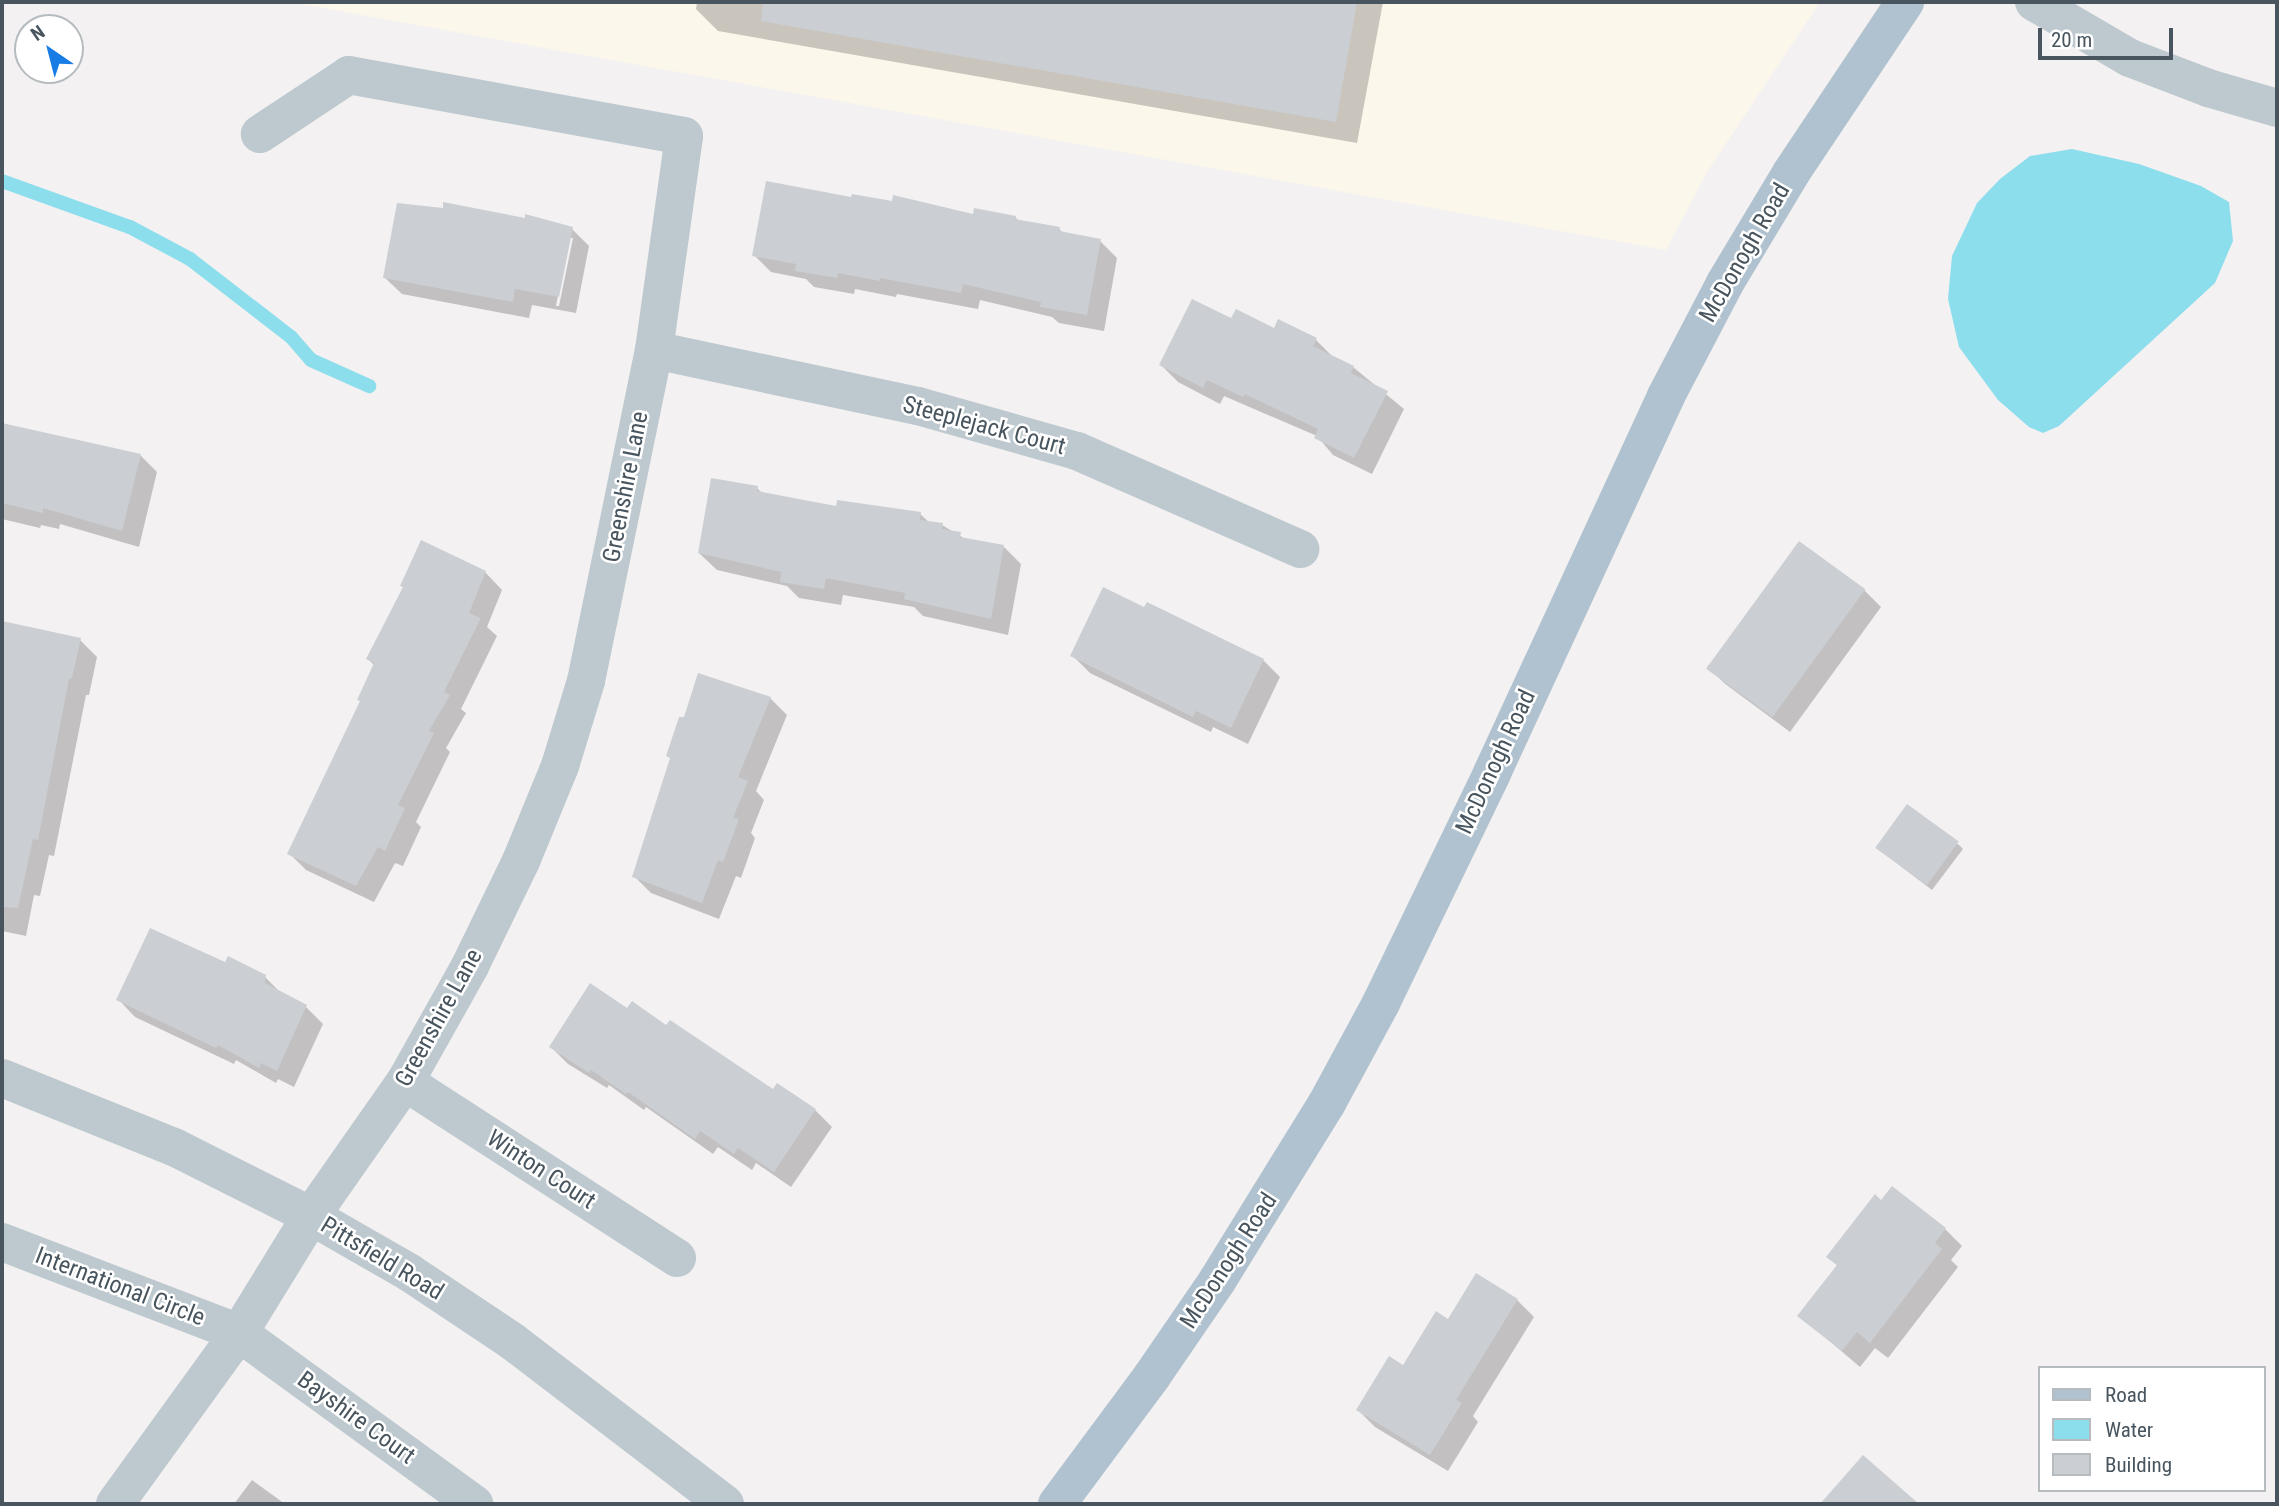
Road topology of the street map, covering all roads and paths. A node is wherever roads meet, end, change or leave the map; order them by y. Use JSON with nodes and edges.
{"nodes":[{"id":1,"x":1905,"y":2,"type":"edge"},
{"id":2,"x":2034,"y":2,"type":"edge"},
{"id":3,"x":2277,"y":108,"type":"edge"},
{"id":4,"x":260,"y":134,"type":"dead end"},
{"id":5,"x":654,"y":350,"type":"junction"},
{"id":6,"x":1300,"y":549,"type":"dead end"},
{"id":7,"x":2,"y":1078,"type":"edge"},
{"id":8,"x":405,"y":1082,"type":"junction"},
{"id":9,"x":311,"y":1216,"type":"junction"},
{"id":10,"x":2,"y":1242,"type":"edge"},
{"id":11,"x":677,"y":1258,"type":"dead end"},
{"id":12,"x":239,"y":1333,"type":"junction"},
{"id":13,"x":115,"y":1504,"type":"edge"},
{"id":14,"x":474,"y":1504,"type":"edge"},
{"id":15,"x":725,"y":1504,"type":"edge"},
{"id":16,"x":1057,"y":1504,"type":"edge"}],
"edges":[{"from":1,"to":16,"type":"main road","name":"McDonogh Road"},
{"from":2,"to":3,"type":"street"},
{"from":4,"to":5,"type":"street","name":"Greenshire Lane"},
{"from":5,"to":6,"type":"street","name":"Steeplejack Court"},
{"from":5,"to":8,"type":"street","name":"Greenshire Lane"},
{"from":7,"to":9,"type":"street","name":"Pittsfield Road"},
{"from":8,"to":9,"type":"street","name":"Greenshire Lane"},
{"from":8,"to":11,"type":"street","name":"Winton Court"},
{"from":9,"to":12,"type":"street","name":"International Circle"},
{"from":9,"to":15,"type":"street","name":"Pittsfield Road"},
{"from":10,"to":12,"type":"street","name":"International Circle"},
{"from":12,"to":13,"type":"street","name":"International Circle"},
{"from":12,"to":14,"type":"street","name":"Bayshire Court"}]}
